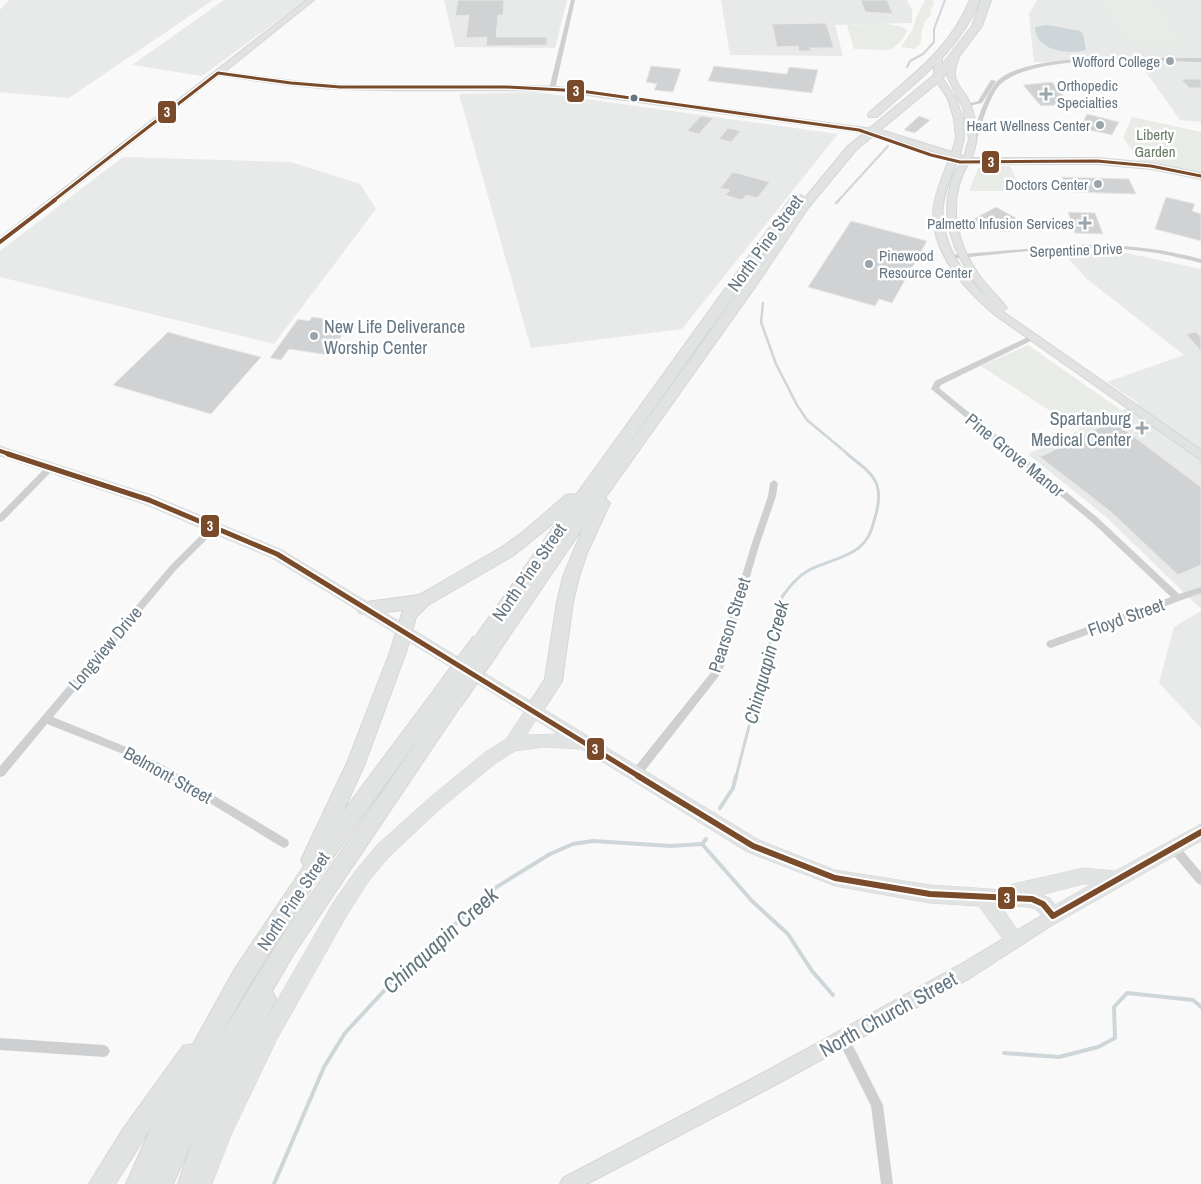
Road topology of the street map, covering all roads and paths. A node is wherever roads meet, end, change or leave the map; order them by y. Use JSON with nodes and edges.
{"nodes":[{"id":1,"x":311,"y":0,"type":"edge"},
{"id":2,"x":573,"y":0,"type":"edge"},
{"id":3,"x":974,"y":0,"type":"edge"},
{"id":4,"x":986,"y":0,"type":"edge"},
{"id":5,"x":938,"y":58,"type":"junction"},
{"id":6,"x":956,"y":58,"type":"junction"},
{"id":7,"x":1201,"y":59,"type":"edge"},
{"id":8,"x":218,"y":73,"type":"junction"},
{"id":9,"x":938,"y":76,"type":"junction"},
{"id":10,"x":552,"y":89,"type":"junction"},
{"id":11,"x":965,"y":104,"type":"junction"},
{"id":12,"x":988,"y":106,"type":"junction"},
{"id":13,"x":955,"y":107,"type":"junction"},
{"id":14,"x":970,"y":120,"type":"junction"},
{"id":15,"x":980,"y":126,"type":"junction"},
{"id":16,"x":866,"y":131,"type":"junction"},
{"id":17,"x":973,"y":142,"type":"junction"},
{"id":18,"x":954,"y":158,"type":"junction"},
{"id":19,"x":966,"y":161,"type":"junction"},
{"id":20,"x":1201,"y":176,"type":"edge"},
{"id":21,"x":0,"y":242,"type":"edge"},
{"id":22,"x":962,"y":256,"type":"junction"},
{"id":23,"x":950,"y":257,"type":"junction"},
{"id":24,"x":1201,"y":262,"type":"edge"},
{"id":25,"x":1013,"y":322,"type":"junction"},
{"id":26,"x":1032,"y":338,"type":"junction"},
{"id":27,"x":0,"y":452,"type":"edge"},
{"id":28,"x":1201,"y":456,"type":"edge"},
{"id":29,"x":617,"y":459,"type":"junction"},
{"id":30,"x":50,"y":468,"type":"junction"},
{"id":31,"x":774,"y":483,"type":"dead end"},
{"id":32,"x":0,"y":519,"type":"edge"},
{"id":33,"x":214,"y":527,"type":"junction"},
{"id":34,"x":1201,"y":590,"type":"edge"},
{"id":35,"x":1177,"y":598,"type":"junction"},
{"id":36,"x":422,"y":601,"type":"junction"},
{"id":37,"x":365,"y":608,"type":"junction"},
{"id":38,"x":403,"y":631,"type":"junction"},
{"id":39,"x":1051,"y":644,"type":"dead end"},
{"id":40,"x":448,"y":698,"type":"junction"},
{"id":41,"x":534,"y":710,"type":"junction"},
{"id":42,"x":46,"y":719,"type":"junction"},
{"id":43,"x":586,"y":742,"type":"junction"},
{"id":44,"x":512,"y":744,"type":"junction"},
{"id":45,"x":0,"y":772,"type":"edge"},
{"id":46,"x":635,"y":775,"type":"junction"},
{"id":47,"x":1201,"y":832,"type":"edge"},
{"id":48,"x":284,"y":843,"type":"dead end"},
{"id":49,"x":1174,"y":848,"type":"junction"},
{"id":50,"x":1115,"y":880,"type":"junction"},
{"id":51,"x":1201,"y":880,"type":"edge"},
{"id":52,"x":298,"y":890,"type":"junction"},
{"id":53,"x":987,"y":898,"type":"junction"},
{"id":54,"x":1053,"y":916,"type":"junction"},
{"id":55,"x":1014,"y":939,"type":"junction"},
{"id":56,"x":274,"y":969,"type":"junction"},
{"id":57,"x":226,"y":1005,"type":"junction"},
{"id":58,"x":843,"y":1038,"type":"junction"},
{"id":59,"x":0,"y":1044,"type":"edge"},
{"id":60,"x":104,"y":1051,"type":"dead end"},
{"id":61,"x":101,"y":1184,"type":"edge"},
{"id":62,"x":138,"y":1184,"type":"edge"},
{"id":63,"x":160,"y":1184,"type":"edge"},
{"id":64,"x":190,"y":1184,"type":"edge"},
{"id":65,"x":201,"y":1184,"type":"edge"},
{"id":66,"x":569,"y":1184,"type":"edge"},
{"id":67,"x":886,"y":1184,"type":"edge"}],
"edges":[{"from":1,"to":8,"type":"street"},
{"from":2,"to":10,"type":"street"},
{"from":3,"to":5,"type":"highway","name":"North Pine Street"},
{"from":4,"to":6,"type":"highway","name":"North Pine Street"},
{"from":5,"to":9,"type":"street"},
{"from":5,"to":16,"type":"highway","name":"North Pine Street"},
{"from":6,"to":9,"type":"highway","name":"North Pine Street"},
{"from":6,"to":11,"type":"street"},
{"from":7,"to":11,"type":"street"},
{"from":7,"to":12,"type":"street"},
{"from":8,"to":10,"type":"street"},
{"from":8,"to":21,"type":"street"},
{"from":9,"to":13,"type":"street"},
{"from":9,"to":16,"type":"highway","name":"North Pine Street"},
{"from":10,"to":16,"type":"street"},
{"from":11,"to":12,"type":"street"},
{"from":11,"to":13,"type":"street"},
{"from":11,"to":14,"type":"street"},
{"from":12,"to":15,"type":"street"},
{"from":13,"to":18,"type":"street"},
{"from":14,"to":15,"type":"street"},
{"from":14,"to":17,"type":"street"},
{"from":15,"to":17,"type":"street"},
{"from":16,"to":18,"type":"street"},
{"from":16,"to":29,"type":"highway","name":"North Pine Street"},
{"from":17,"to":19,"type":"street"},
{"from":18,"to":19,"type":"street"},
{"from":18,"to":23,"type":"street"},
{"from":19,"to":20,"type":"street"},
{"from":19,"to":22,"type":"street"},
{"from":22,"to":23,"type":"street","name":"Serpentine Drive"},
{"from":22,"to":24,"type":"street","name":"Serpentine Drive"},
{"from":22,"to":25,"type":"street"},
{"from":23,"to":25,"type":"street"},
{"from":25,"to":26,"type":"street"},
{"from":26,"to":28,"type":"street"},
{"from":26,"to":35,"type":"street","name":"Pine Grove Manor"},
{"from":27,"to":30,"type":"main road"},
{"from":29,"to":36,"type":"highway"},
{"from":29,"to":40,"type":"highway","name":"North Pine Street","bridge":true},
{"from":29,"to":41,"type":"highway"},
{"from":30,"to":32,"type":"street"},
{"from":30,"to":33,"type":"main road"},
{"from":31,"to":46,"type":"street","name":"Pearson Street"},
{"from":33,"to":37,"type":"main road"},
{"from":33,"to":42,"type":"street","name":"Longview Drive"},
{"from":34,"to":35,"type":"street","name":"Floyd Street"},
{"from":35,"to":39,"type":"street","name":"Floyd Street"},
{"from":36,"to":37,"type":"highway"},
{"from":36,"to":38,"type":"highway"},
{"from":37,"to":38,"type":"main road"},
{"from":38,"to":41,"type":"main road"},
{"from":38,"to":52,"type":"highway"},
{"from":40,"to":52,"type":"highway","name":"North Pine Street"},
{"from":40,"to":56,"type":"highway","name":"North Pine Street"},
{"from":41,"to":43,"type":"main road"},
{"from":41,"to":44,"type":"main road"},
{"from":42,"to":45,"type":"street","name":"Longview Drive"},
{"from":42,"to":48,"type":"street","name":"Belmont Street"},
{"from":43,"to":44,"type":"main road"},
{"from":43,"to":46,"type":"main road"},
{"from":44,"to":65,"type":"main road"},
{"from":46,"to":53,"type":"main road"},
{"from":47,"to":49,"type":"main road","name":"North Church Street"},
{"from":49,"to":50,"type":"main road","name":"North Church Street"},
{"from":49,"to":51,"type":"street"},
{"from":50,"to":53,"type":"main road"},
{"from":50,"to":54,"type":"main road","name":"North Church Street"},
{"from":52,"to":57,"type":"highway","name":"North Pine Street"},
{"from":53,"to":54,"type":"main road"},
{"from":53,"to":55,"type":"main road"},
{"from":54,"to":55,"type":"street","name":"North Church Street"},
{"from":55,"to":58,"type":"street","name":"North Church Street"},
{"from":56,"to":63,"type":"highway","name":"North Pine Street"},
{"from":56,"to":64,"type":"highway"},
{"from":57,"to":61,"type":"highway"},
{"from":57,"to":62,"type":"highway","name":"North Pine Street"},
{"from":58,"to":66,"type":"street","name":"North Church Street"},
{"from":58,"to":67,"type":"street"},
{"from":59,"to":60,"type":"street"}]}
